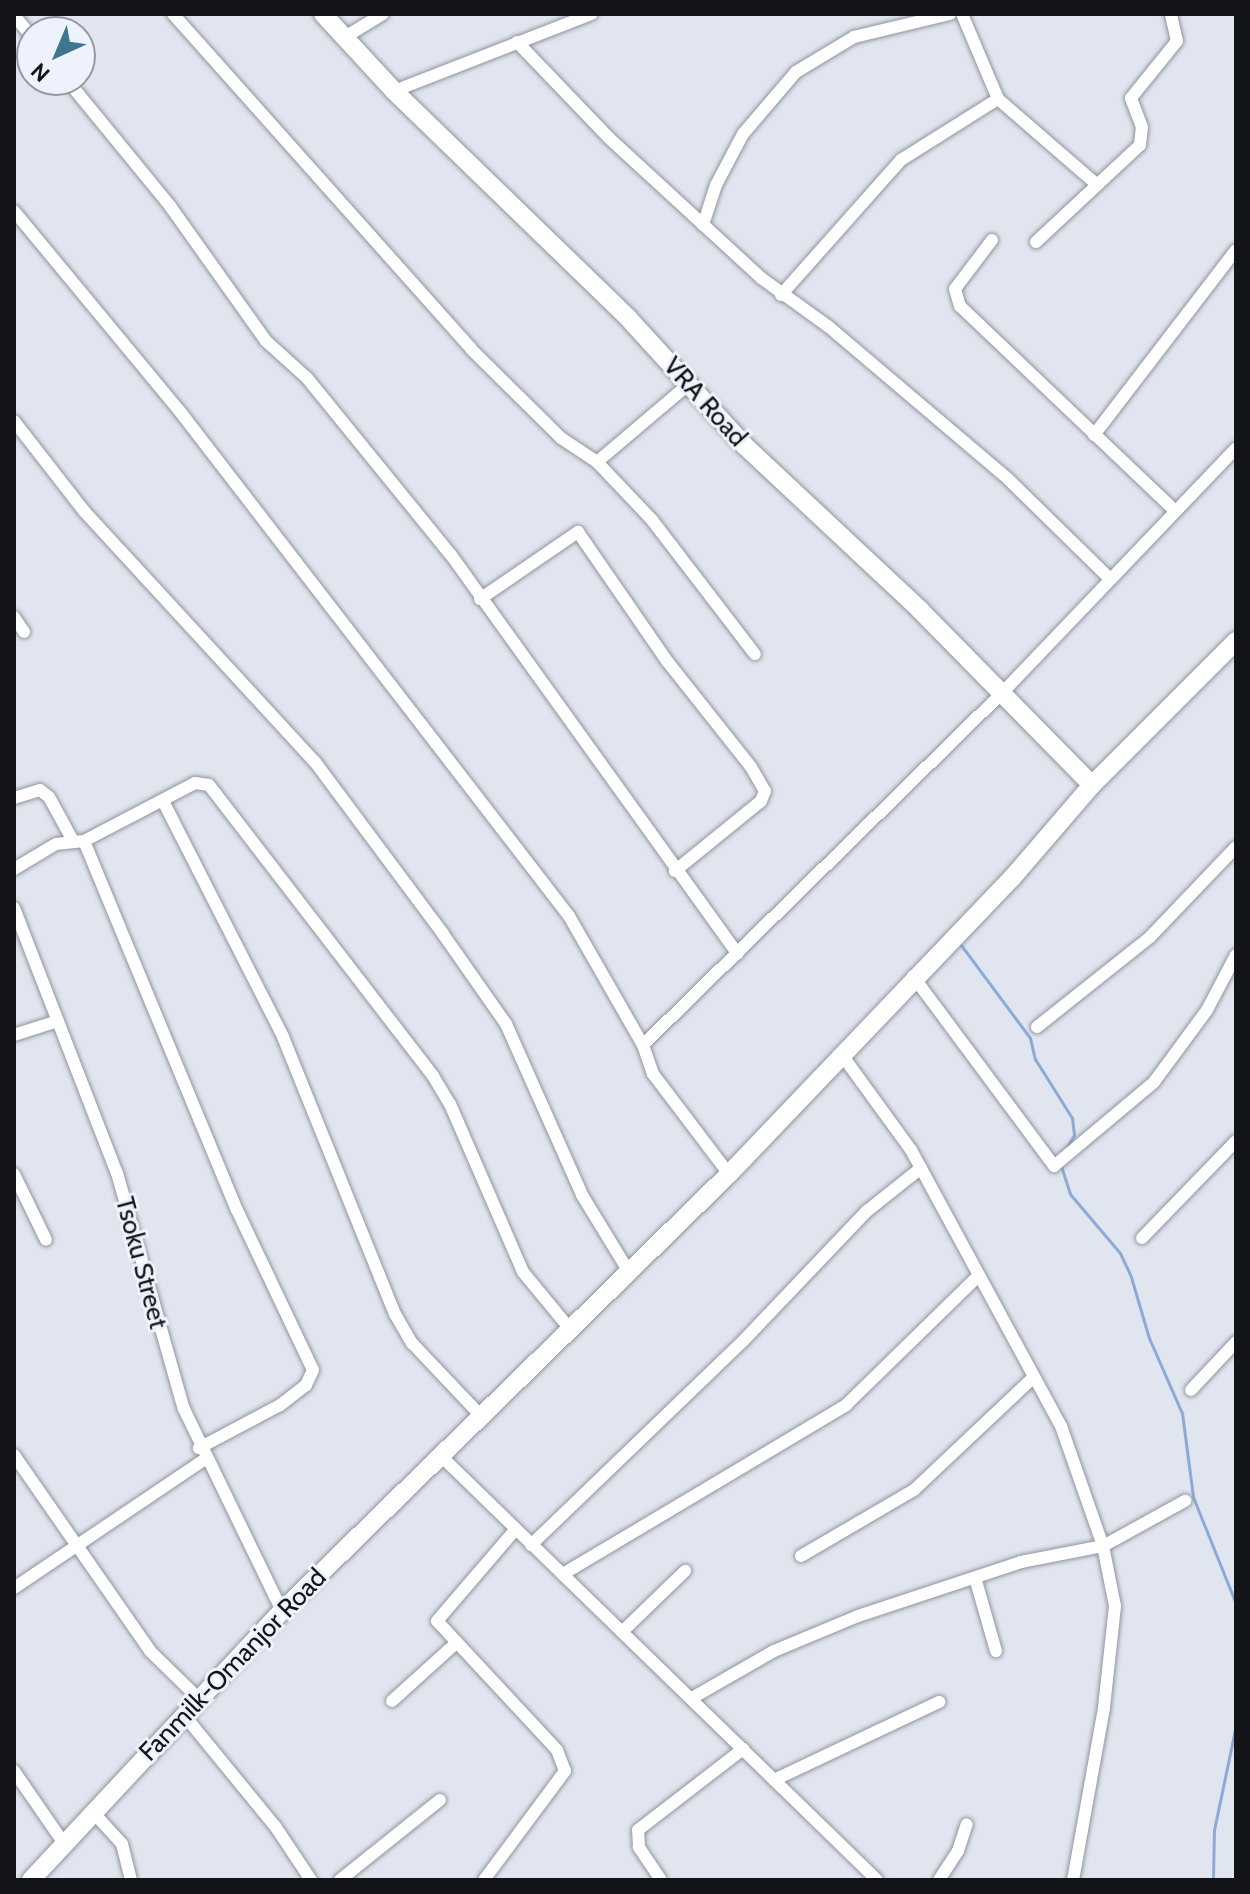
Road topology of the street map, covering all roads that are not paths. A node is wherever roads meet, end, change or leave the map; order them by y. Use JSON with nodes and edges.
{"nodes":[{"id":1,"x":173,"y":14,"type":"edge"},
{"id":2,"x":323,"y":14,"type":"edge"},
{"id":3,"x":383,"y":14,"type":"edge"},
{"id":4,"x":591,"y":14,"type":"edge"},
{"id":5,"x":950,"y":14,"type":"edge"},
{"id":6,"x":962,"y":14,"type":"edge"},
{"id":7,"x":1171,"y":14,"type":"edge"},
{"id":8,"x":345,"y":37,"type":"junction"},
{"id":9,"x":517,"y":42,"type":"junction"},
{"id":10,"x":394,"y":91,"type":"junction"},
{"id":11,"x":80,"y":96,"type":"edge"},
{"id":12,"x":998,"y":99,"type":"junction"},
{"id":13,"x":1095,"y":183,"type":"junction"},
{"id":14,"x":14,"y":211,"type":"edge"},
{"id":15,"x":703,"y":225,"type":"junction"},
{"id":16,"x":992,"y":240,"type":"dead end"},
{"id":17,"x":1036,"y":242,"type":"dead end"},
{"id":18,"x":1236,"y":250,"type":"edge"},
{"id":19,"x":781,"y":295,"type":"junction"},
{"id":20,"x":690,"y":383,"type":"junction"},
{"id":21,"x":14,"y":421,"type":"edge"},
{"id":22,"x":1094,"y":435,"type":"junction"},
{"id":23,"x":1236,"y":448,"type":"edge"},
{"id":24,"x":597,"y":462,"type":"junction"},
{"id":25,"x":1175,"y":511,"type":"junction"},
{"id":26,"x":1109,"y":578,"type":"junction"},
{"id":27,"x":480,"y":599,"type":"junction"},
{"id":28,"x":14,"y":617,"type":"edge"},
{"id":29,"x":24,"y":632,"type":"dead end"},
{"id":30,"x":1236,"y":641,"type":"edge"},
{"id":31,"x":755,"y":654,"type":"dead end"},
{"id":32,"x":1003,"y":692,"type":"junction"},
{"id":33,"x":1092,"y":785,"type":"junction"},
{"id":34,"x":14,"y":798,"type":"edge"},
{"id":35,"x":163,"y":801,"type":"junction"},
{"id":36,"x":78,"y":840,"type":"junction"},
{"id":37,"x":1236,"y":847,"type":"edge"},
{"id":38,"x":14,"y":869,"type":"edge"},
{"id":39,"x":675,"y":871,"type":"junction"},
{"id":40,"x":14,"y":908,"type":"edge"},
{"id":41,"x":738,"y":954,"type":"junction"},
{"id":42,"x":1236,"y":955,"type":"edge"},
{"id":43,"x":913,"y":976,"type":"junction"},
{"id":44,"x":58,"y":1021,"type":"junction"},
{"id":45,"x":1037,"y":1027,"type":"dead end"},
{"id":46,"x":14,"y":1035,"type":"edge"},
{"id":47,"x":643,"y":1045,"type":"junction"},
{"id":48,"x":842,"y":1055,"type":"junction"},
{"id":49,"x":1236,"y":1141,"type":"edge"},
{"id":50,"x":921,"y":1168,"type":"junction"},
{"id":51,"x":14,"y":1174,"type":"edge"},
{"id":52,"x":729,"y":1174,"type":"junction"},
{"id":53,"x":1142,"y":1238,"type":"dead end"},
{"id":54,"x":46,"y":1240,"type":"dead end"},
{"id":55,"x":629,"y":1272,"type":"junction"},
{"id":56,"x":976,"y":1278,"type":"junction"},
{"id":57,"x":570,"y":1329,"type":"junction"},
{"id":58,"x":1236,"y":1342,"type":"edge"},
{"id":59,"x":1033,"y":1378,"type":"junction"},
{"id":60,"x":1191,"y":1390,"type":"dead end"},
{"id":61,"x":481,"y":1416,"type":"junction"},
{"id":62,"x":202,"y":1454,"type":"junction"},
{"id":63,"x":14,"y":1455,"type":"edge"},
{"id":64,"x":441,"y":1456,"type":"junction"},
{"id":65,"x":1185,"y":1501,"type":"dead end"},
{"id":66,"x":515,"y":1530,"type":"junction"},
{"id":67,"x":531,"y":1545,"type":"junction"},
{"id":68,"x":74,"y":1546,"type":"junction"},
{"id":69,"x":1103,"y":1546,"type":"junction"},
{"id":70,"x":801,"y":1556,"type":"dead end"},
{"id":71,"x":685,"y":1571,"type":"dead end"},
{"id":72,"x":563,"y":1574,"type":"junction"},
{"id":73,"x":976,"y":1581,"type":"junction"},
{"id":74,"x":14,"y":1588,"type":"edge"},
{"id":75,"x":282,"y":1611,"type":"junction"},
{"id":76,"x":622,"y":1632,"type":"junction"},
{"id":77,"x":454,"y":1645,"type":"junction"},
{"id":78,"x":996,"y":1651,"type":"dead end"},
{"id":79,"x":692,"y":1698,"type":"junction"},
{"id":80,"x":199,"y":1699,"type":"junction"},
{"id":81,"x":392,"y":1701,"type":"dead end"},
{"id":82,"x":939,"y":1702,"type":"dead end"},
{"id":83,"x":184,"y":1715,"type":"junction"},
{"id":84,"x":743,"y":1749,"type":"junction"},
{"id":85,"x":14,"y":1771,"type":"edge"},
{"id":86,"x":774,"y":1780,"type":"junction"},
{"id":87,"x":440,"y":1800,"type":"dead end"},
{"id":88,"x":92,"y":1811,"type":"junction"},
{"id":89,"x":967,"y":1824,"type":"dead end"},
{"id":90,"x":63,"y":1842,"type":"junction"},
{"id":91,"x":31,"y":1880,"type":"edge"},
{"id":92,"x":131,"y":1880,"type":"edge"},
{"id":93,"x":311,"y":1880,"type":"edge"},
{"id":94,"x":340,"y":1880,"type":"edge"},
{"id":95,"x":484,"y":1880,"type":"edge"},
{"id":96,"x":661,"y":1880,"type":"edge"},
{"id":97,"x":877,"y":1880,"type":"edge"},
{"id":98,"x":939,"y":1880,"type":"edge"},
{"id":99,"x":1073,"y":1880,"type":"edge"}],
"edges":[{"from":1,"to":24,"type":"street"},
{"from":2,"to":8,"type":"street","name":"VRA Road"},
{"from":3,"to":8,"type":"street"},
{"from":4,"to":9,"type":"street"},
{"from":5,"to":15,"type":"street"},
{"from":6,"to":12,"type":"street"},
{"from":7,"to":13,"type":"street"},
{"from":8,"to":10,"type":"street","name":"VRA Road"},
{"from":9,"to":10,"type":"street"},
{"from":9,"to":15,"type":"street"},
{"from":10,"to":20,"type":"street","name":"VRA Road"},
{"from":11,"to":27,"type":"street"},
{"from":12,"to":13,"type":"street"},
{"from":12,"to":19,"type":"street"},
{"from":13,"to":17,"type":"street"},
{"from":14,"to":47,"type":"street"},
{"from":15,"to":19,"type":"street"},
{"from":16,"to":22,"type":"street"},
{"from":18,"to":22,"type":"street"},
{"from":19,"to":26,"type":"street"},
{"from":20,"to":24,"type":"street"},
{"from":20,"to":32,"type":"street","name":"VRA Road"},
{"from":21,"to":55,"type":"street"},
{"from":22,"to":25,"type":"street"},
{"from":23,"to":25,"type":"street"},
{"from":24,"to":31,"type":"street"},
{"from":25,"to":26,"type":"street"},
{"from":26,"to":32,"type":"street"},
{"from":27,"to":39,"type":"street"},
{"from":27,"to":39,"type":"street"},
{"from":28,"to":29,"type":"street"},
{"from":30,"to":33,"type":"street","name":"Fanmilk-Omanjor Road"},
{"from":32,"to":33,"type":"street","name":"VRA Road"},
{"from":32,"to":41,"type":"street"},
{"from":33,"to":43,"type":"street","name":"Fanmilk-Omanjor Road"},
{"from":34,"to":36,"type":"street"},
{"from":35,"to":36,"type":"street"},
{"from":35,"to":57,"type":"street"},
{"from":35,"to":61,"type":"street"},
{"from":36,"to":38,"type":"street"},
{"from":36,"to":62,"type":"street"},
{"from":37,"to":45,"type":"street"},
{"from":39,"to":41,"type":"street"},
{"from":40,"to":44,"type":"street","name":"Tsoku Street"},
{"from":41,"to":47,"type":"street"},
{"from":42,"to":43,"type":"street"},
{"from":43,"to":48,"type":"street","name":"Fanmilk-Omanjor Road"},
{"from":44,"to":46,"type":"street"},
{"from":44,"to":62,"type":"street","name":"Tsoku Street"},
{"from":47,"to":52,"type":"street"},
{"from":48,"to":50,"type":"street"},
{"from":48,"to":52,"type":"street","name":"Fanmilk-Omanjor Road"},
{"from":49,"to":53,"type":"street"},
{"from":50,"to":56,"type":"street"},
{"from":50,"to":67,"type":"street"},
{"from":51,"to":54,"type":"street"},
{"from":52,"to":55,"type":"street","name":"Fanmilk-Omanjor Road"},
{"from":55,"to":57,"type":"street","name":"Fanmilk-Omanjor Road"},
{"from":56,"to":59,"type":"street"},
{"from":56,"to":72,"type":"street"},
{"from":57,"to":61,"type":"street","name":"Fanmilk-Omanjor Road"},
{"from":58,"to":60,"type":"street"},
{"from":59,"to":69,"type":"street"},
{"from":59,"to":70,"type":"street"},
{"from":61,"to":64,"type":"street","name":"Fanmilk-Omanjor Road"},
{"from":62,"to":68,"type":"street"},
{"from":62,"to":75,"type":"street","name":"Tsoku Street"},
{"from":63,"to":68,"type":"street"},
{"from":64,"to":66,"type":"street"},
{"from":64,"to":75,"type":"street","name":"Fanmilk-Omanjor Road"},
{"from":65,"to":69,"type":"street"},
{"from":66,"to":67,"type":"street"},
{"from":66,"to":77,"type":"street"},
{"from":67,"to":72,"type":"street"},
{"from":68,"to":74,"type":"street"},
{"from":68,"to":80,"type":"street"},
{"from":69,"to":73,"type":"street"},
{"from":69,"to":99,"type":"street"},
{"from":71,"to":76,"type":"street"},
{"from":72,"to":76,"type":"street"},
{"from":73,"to":78,"type":"street"},
{"from":73,"to":79,"type":"street"},
{"from":75,"to":80,"type":"street","name":"Fanmilk-Omanjor Road"},
{"from":76,"to":79,"type":"street"},
{"from":77,"to":81,"type":"street"},
{"from":77,"to":95,"type":"street"},
{"from":79,"to":84,"type":"street"},
{"from":80,"to":83,"type":"street","name":"Fanmilk-Omanjor Road"},
{"from":82,"to":86,"type":"street"},
{"from":83,"to":88,"type":"street","name":"Fanmilk-Omanjor Road"},
{"from":83,"to":93,"type":"street"},
{"from":84,"to":86,"type":"street"},
{"from":84,"to":96,"type":"street"},
{"from":85,"to":90,"type":"street"},
{"from":86,"to":97,"type":"street"},
{"from":87,"to":94,"type":"street"},
{"from":88,"to":90,"type":"street","name":"Fanmilk-Omanjor Road"},
{"from":88,"to":92,"type":"street"},
{"from":89,"to":98,"type":"street"},
{"from":90,"to":91,"type":"street","name":"Fanmilk-Omanjor Road"}]}
